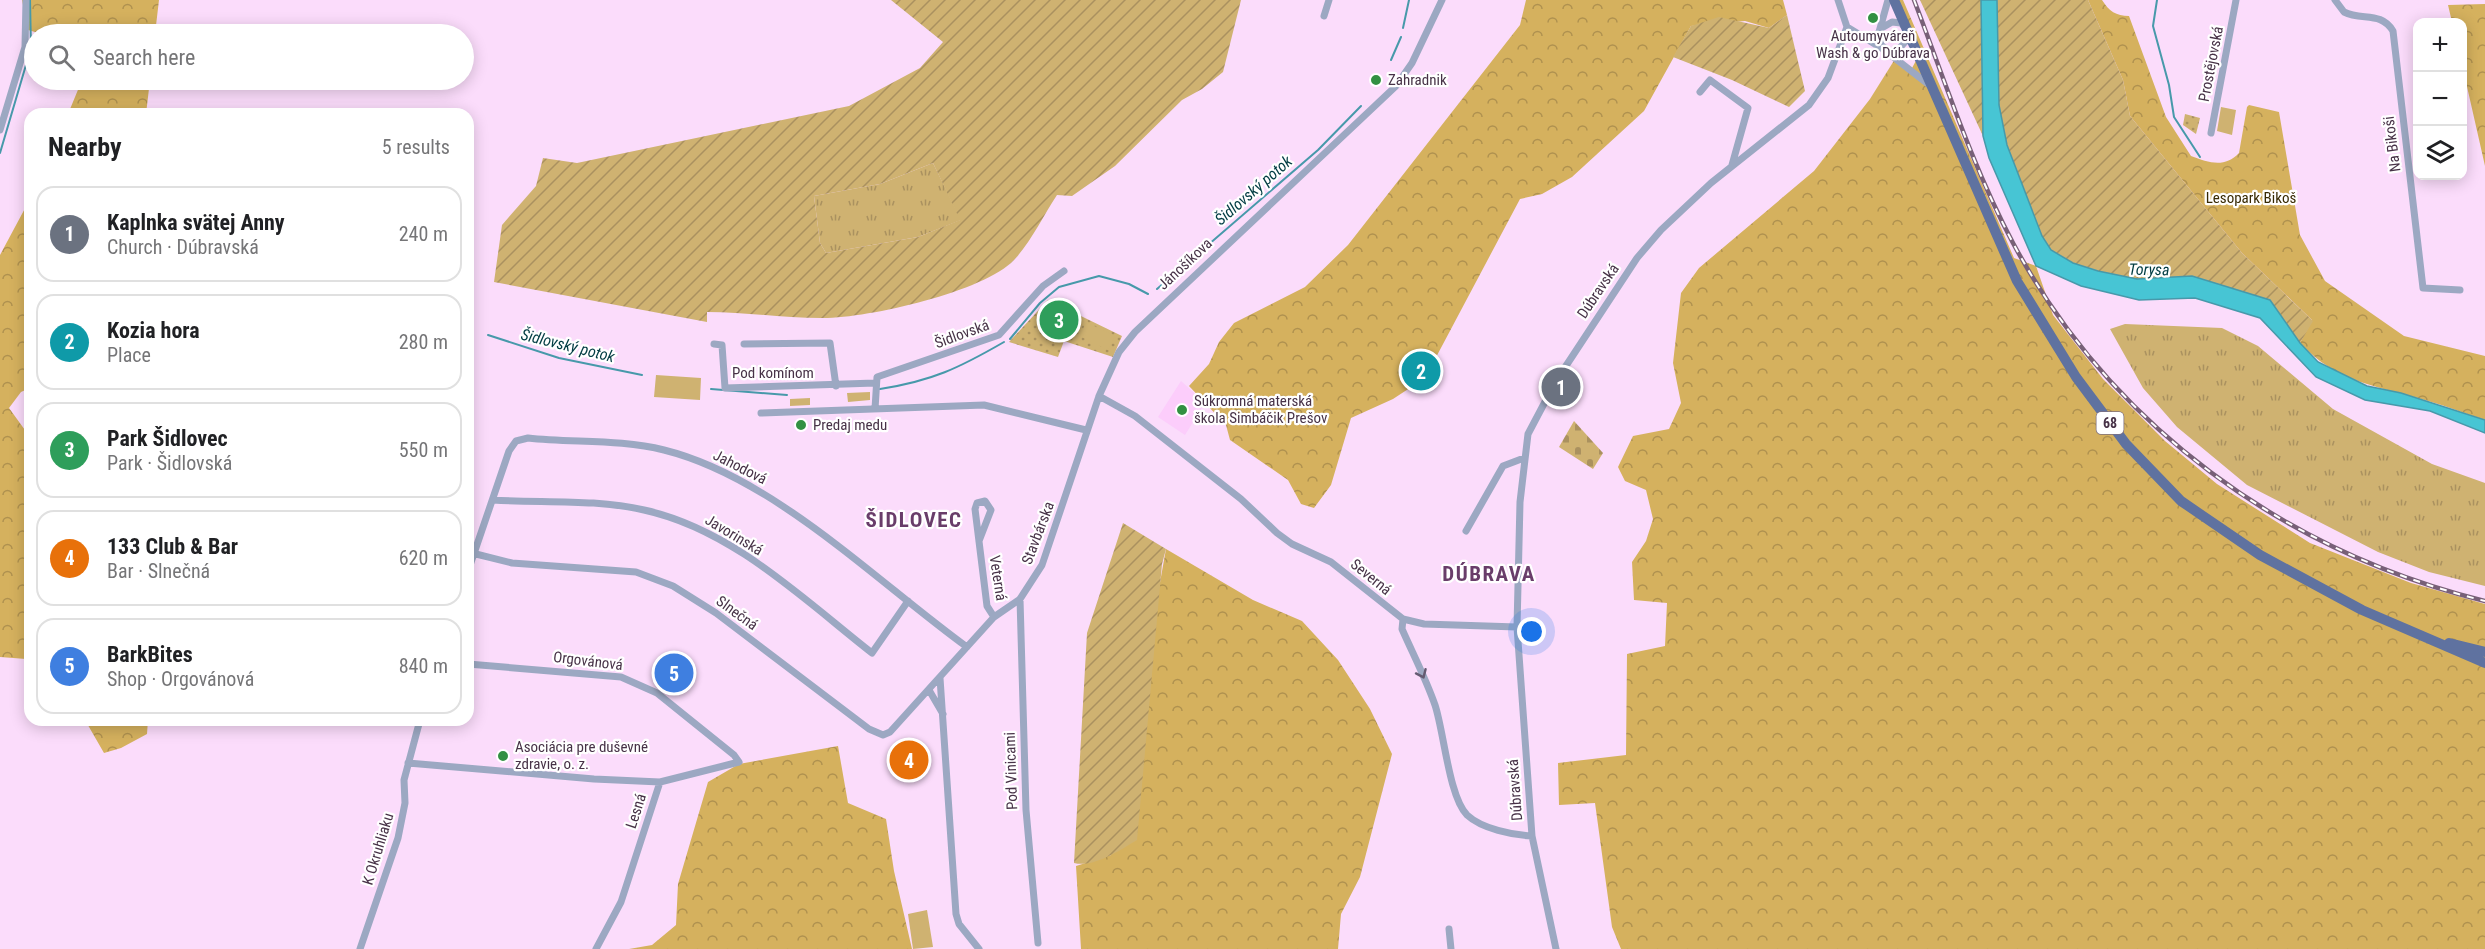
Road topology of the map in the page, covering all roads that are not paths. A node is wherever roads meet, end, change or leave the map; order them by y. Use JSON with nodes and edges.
{"nodes":[{"id":1,"x":26,"y":0,"type":"edge"},
{"id":2,"x":1329,"y":0,"type":"edge"},
{"id":3,"x":1442,"y":0,"type":"edge"},
{"id":4,"x":1839,"y":0,"type":"edge"},
{"id":5,"x":1888,"y":0,"type":"edge"},
{"id":6,"x":1894,"y":0,"type":"edge"},
{"id":7,"x":2236,"y":0,"type":"edge"},
{"id":8,"x":2335,"y":0,"type":"edge"},
{"id":9,"x":1324,"y":16,"type":"dead end"},
{"id":10,"x":26,"y":24,"type":"edge"},
{"id":11,"x":1847,"y":27,"type":"junction"},
{"id":12,"x":1906,"y":29,"type":"junction"},
{"id":13,"x":1880,"y":30,"type":"junction"},
{"id":14,"x":1868,"y":38,"type":"junction"},
{"id":15,"x":1883,"y":48,"type":"junction"},
{"id":16,"x":24,"y":53,"type":"edge"},
{"id":17,"x":1931,"y":86,"type":"junction"},
{"id":18,"x":1700,"y":92,"type":"dead end"},
{"id":19,"x":0,"y":130,"type":"edge"},
{"id":20,"x":2211,"y":133,"type":"dead end"},
{"id":21,"x":1732,"y":165,"type":"junction"},
{"id":22,"x":1064,"y":271,"type":"dead end"},
{"id":23,"x":2460,"y":290,"type":"dead end"},
{"id":24,"x":714,"y":344,"type":"dead end"},
{"id":25,"x":744,"y":344,"type":"dead end"},
{"id":26,"x":875,"y":383,"type":"junction"},
{"id":27,"x":836,"y":386,"type":"junction"},
{"id":28,"x":1099,"y":396,"type":"junction"},
{"id":29,"x":875,"y":409,"type":"junction"},
{"id":30,"x":761,"y":413,"type":"dead end"},
{"id":31,"x":1086,"y":430,"type":"junction"},
{"id":32,"x":1524,"y":458,"type":"junction"},
{"id":33,"x":493,"y":500,"type":"junction"},
{"id":34,"x":1466,"y":531,"type":"dead end"},
{"id":35,"x":979,"y":541,"type":"junction"},
{"id":36,"x":474,"y":547,"type":"edge"},
{"id":37,"x":474,"y":555,"type":"edge"},
{"id":38,"x":1020,"y":599,"type":"junction"},
{"id":39,"x":908,"y":601,"type":"junction"},
{"id":40,"x":994,"y":617,"type":"junction"},
{"id":41,"x":1403,"y":620,"type":"junction"},
{"id":42,"x":1517,"y":627,"type":"junction"},
{"id":43,"x":2422,"y":636,"type":"junction"},
{"id":44,"x":968,"y":646,"type":"junction"},
{"id":45,"x":2485,"y":652,"type":"edge"},
{"id":46,"x":2485,"y":663,"type":"edge"},
{"id":47,"x":474,"y":665,"type":"edge"},
{"id":48,"x":940,"y":678,"type":"junction"},
{"id":49,"x":929,"y":690,"type":"junction"},
{"id":50,"x":944,"y":717,"type":"junction"},
{"id":51,"x":418,"y":726,"type":"edge"},
{"id":52,"x":408,"y":763,"type":"junction"},
{"id":53,"x":660,"y":782,"type":"junction"},
{"id":54,"x":1532,"y":836,"type":"junction"},
{"id":55,"x":1449,"y":929,"type":"dead end"},
{"id":56,"x":1038,"y":943,"type":"dead end"},
{"id":57,"x":360,"y":949,"type":"edge"},
{"id":58,"x":596,"y":949,"type":"edge"},
{"id":59,"x":979,"y":949,"type":"edge"},
{"id":60,"x":1451,"y":949,"type":"edge"},
{"id":61,"x":1556,"y":949,"type":"edge"}],
"edges":[{"from":1,"to":10,"type":"street"},
{"from":2,"to":9,"type":"street"},
{"from":3,"to":28,"type":"street","name":"Jánošíkova"},
{"from":4,"to":11,"type":"street"},
{"from":5,"to":13,"type":"street"},
{"from":6,"to":12,"type":"main road","number":"68"},
{"from":7,"to":20,"type":"street","name":"Prostějovská"},
{"from":8,"to":23,"type":"street","name":"Na Bikoši"},
{"from":11,"to":14,"type":"street"},
{"from":11,"to":21,"type":"street","name":"Dúbravská"},
{"from":12,"to":13,"type":"street"},
{"from":12,"to":15,"type":"street"},
{"from":12,"to":17,"type":"main road","number":"68"},
{"from":13,"to":14,"type":"street"},
{"from":13,"to":15,"type":"street"},
{"from":14,"to":15,"type":"street"},
{"from":15,"to":17,"type":"street"},
{"from":16,"to":19,"type":"street"},
{"from":17,"to":43,"type":"main road","number":"68"},
{"from":18,"to":21,"type":"street"},
{"from":21,"to":32,"type":"street","name":"Dúbravská"},
{"from":22,"to":26,"type":"street","name":"Šidlovská"},
{"from":24,"to":27,"type":"street","name":"Pod komínom"},
{"from":25,"to":27,"type":"street","name":"Pod komínom"},
{"from":26,"to":27,"type":"street","name":"Pod komínom"},
{"from":26,"to":29,"type":"street"},
{"from":28,"to":31,"type":"street","name":"Jánošíkova"},
{"from":28,"to":41,"type":"street","name":"Severná"},
{"from":29,"to":30,"type":"street"},
{"from":29,"to":31,"type":"street"},
{"from":31,"to":38,"type":"street","name":"Stavbárska"},
{"from":32,"to":34,"type":"street"},
{"from":32,"to":42,"type":"street","name":"Dúbravská"},
{"from":33,"to":36,"type":"street"},
{"from":33,"to":39,"type":"street","name":"Javorinská"},
{"from":33,"to":39,"type":"street","name":"Jahodová"},
{"from":35,"to":35,"type":"street","name":"Veterná"},
{"from":35,"to":40,"type":"street","name":"Veterná"},
{"from":37,"to":49,"type":"street","name":"Slnečná"},
{"from":38,"to":40,"type":"street","name":"Stavbárska"},
{"from":38,"to":56,"type":"street","name":"Pod Vinicami"},
{"from":39,"to":44,"type":"street","name":"Jahodová"},
{"from":40,"to":44,"type":"street","name":"Stavbárska"},
{"from":41,"to":42,"type":"street"},
{"from":41,"to":54,"type":"street","one_way":true},
{"from":42,"to":54,"type":"street","name":"Dúbravská"},
{"from":43,"to":45,"type":"main road","number":"68"},
{"from":43,"to":46,"type":"main road","number":"68"},
{"from":44,"to":48,"type":"street","name":"Stavbárska"},
{"from":47,"to":53,"type":"street","name":"Orgovánová"},
{"from":48,"to":49,"type":"street","name":"Slnečná"},
{"from":48,"to":50,"type":"street"},
{"from":49,"to":50,"type":"street"},
{"from":50,"to":59,"type":"street"},
{"from":51,"to":52,"type":"street","name":"K Okruhliaku"},
{"from":52,"to":53,"type":"street","name":"Lesná"},
{"from":52,"to":57,"type":"street","name":"K Okruhliaku"},
{"from":53,"to":58,"type":"street","name":"Lesná"},
{"from":54,"to":61,"type":"street","name":"Dúbravská"},
{"from":55,"to":60,"type":"street"}]}
